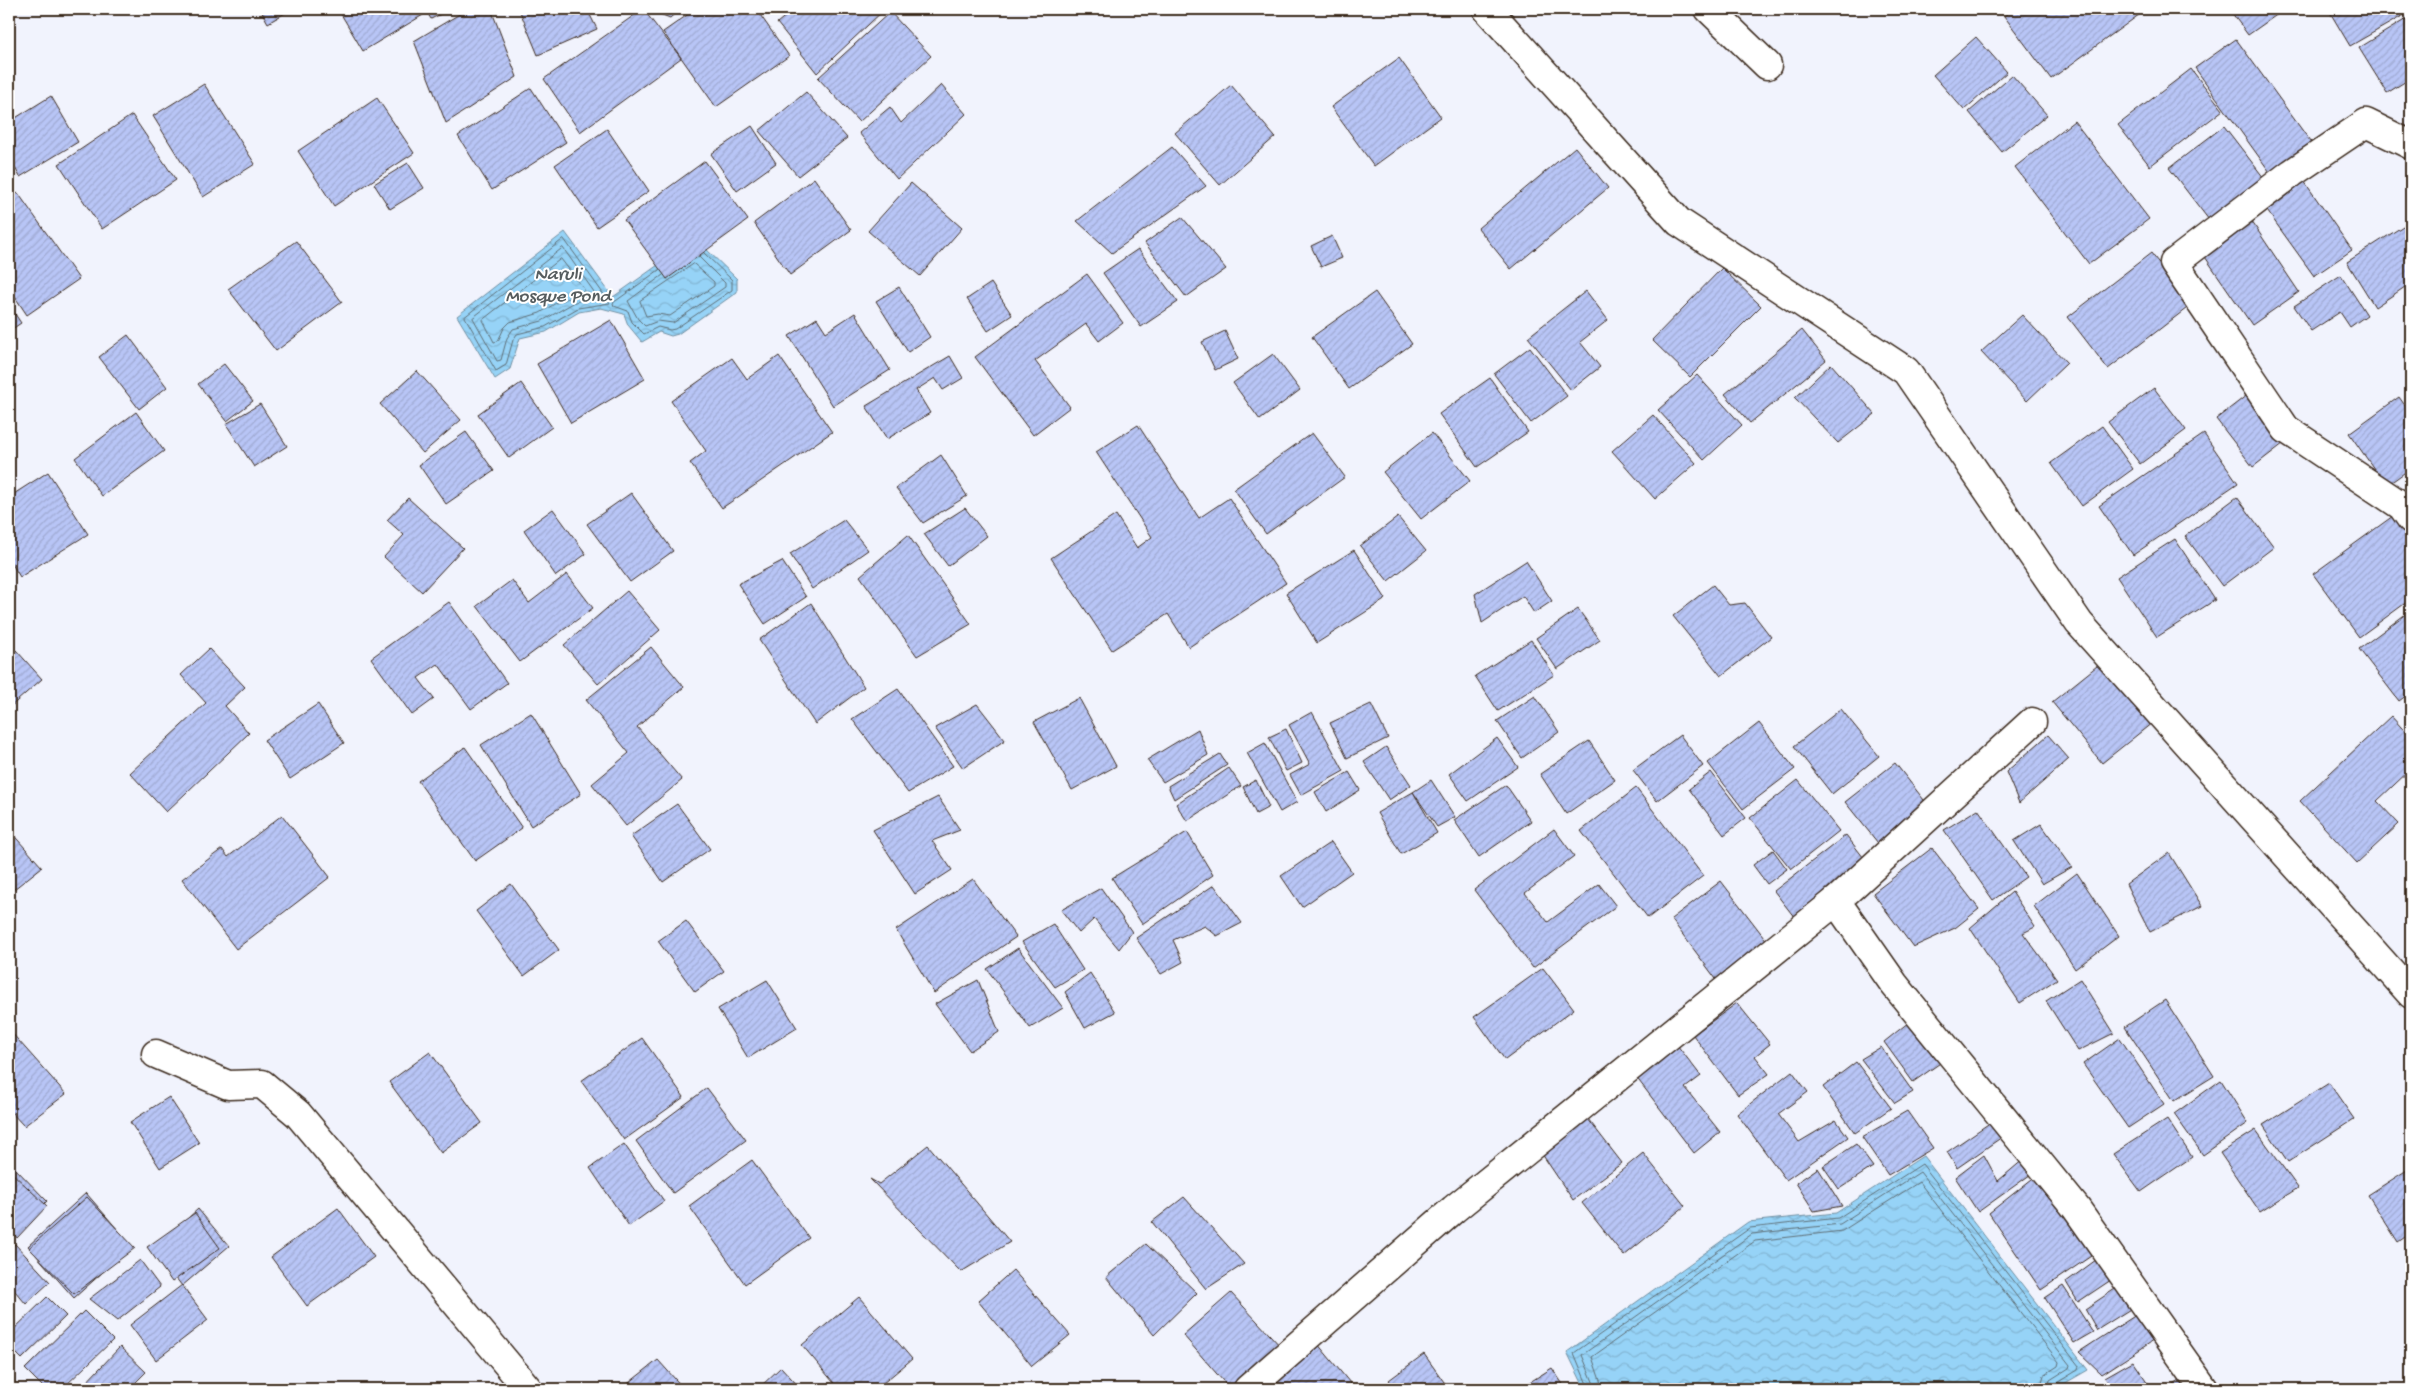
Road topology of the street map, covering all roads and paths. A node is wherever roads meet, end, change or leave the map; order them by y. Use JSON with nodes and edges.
{"nodes":[{"id":1,"x":1487,"y":9,"type":"edge"},
{"id":2,"x":1709,"y":9,"type":"edge"},
{"id":3,"x":1767,"y":65,"type":"dead end"},
{"id":4,"x":2411,"y":145,"type":"edge"},
{"id":5,"x":2411,"y":519,"type":"edge"},
{"id":6,"x":2032,"y":722,"type":"dead end"},
{"id":7,"x":1836,"y":901,"type":"junction"},
{"id":8,"x":2411,"y":994,"type":"edge"},
{"id":9,"x":156,"y":1054,"type":"dead end"},
{"id":10,"x":528,"y":1389,"type":"edge"},
{"id":11,"x":1248,"y":1389,"type":"edge"},
{"id":12,"x":2204,"y":1389,"type":"edge"}],
"edges":[{"from":1,"to":8,"type":"street"},
{"from":2,"to":3,"type":"street"},
{"from":4,"to":5,"type":"street"},
{"from":6,"to":7,"type":"street"},
{"from":7,"to":11,"type":"street"},
{"from":7,"to":12,"type":"street"},
{"from":9,"to":10,"type":"street"}]}
